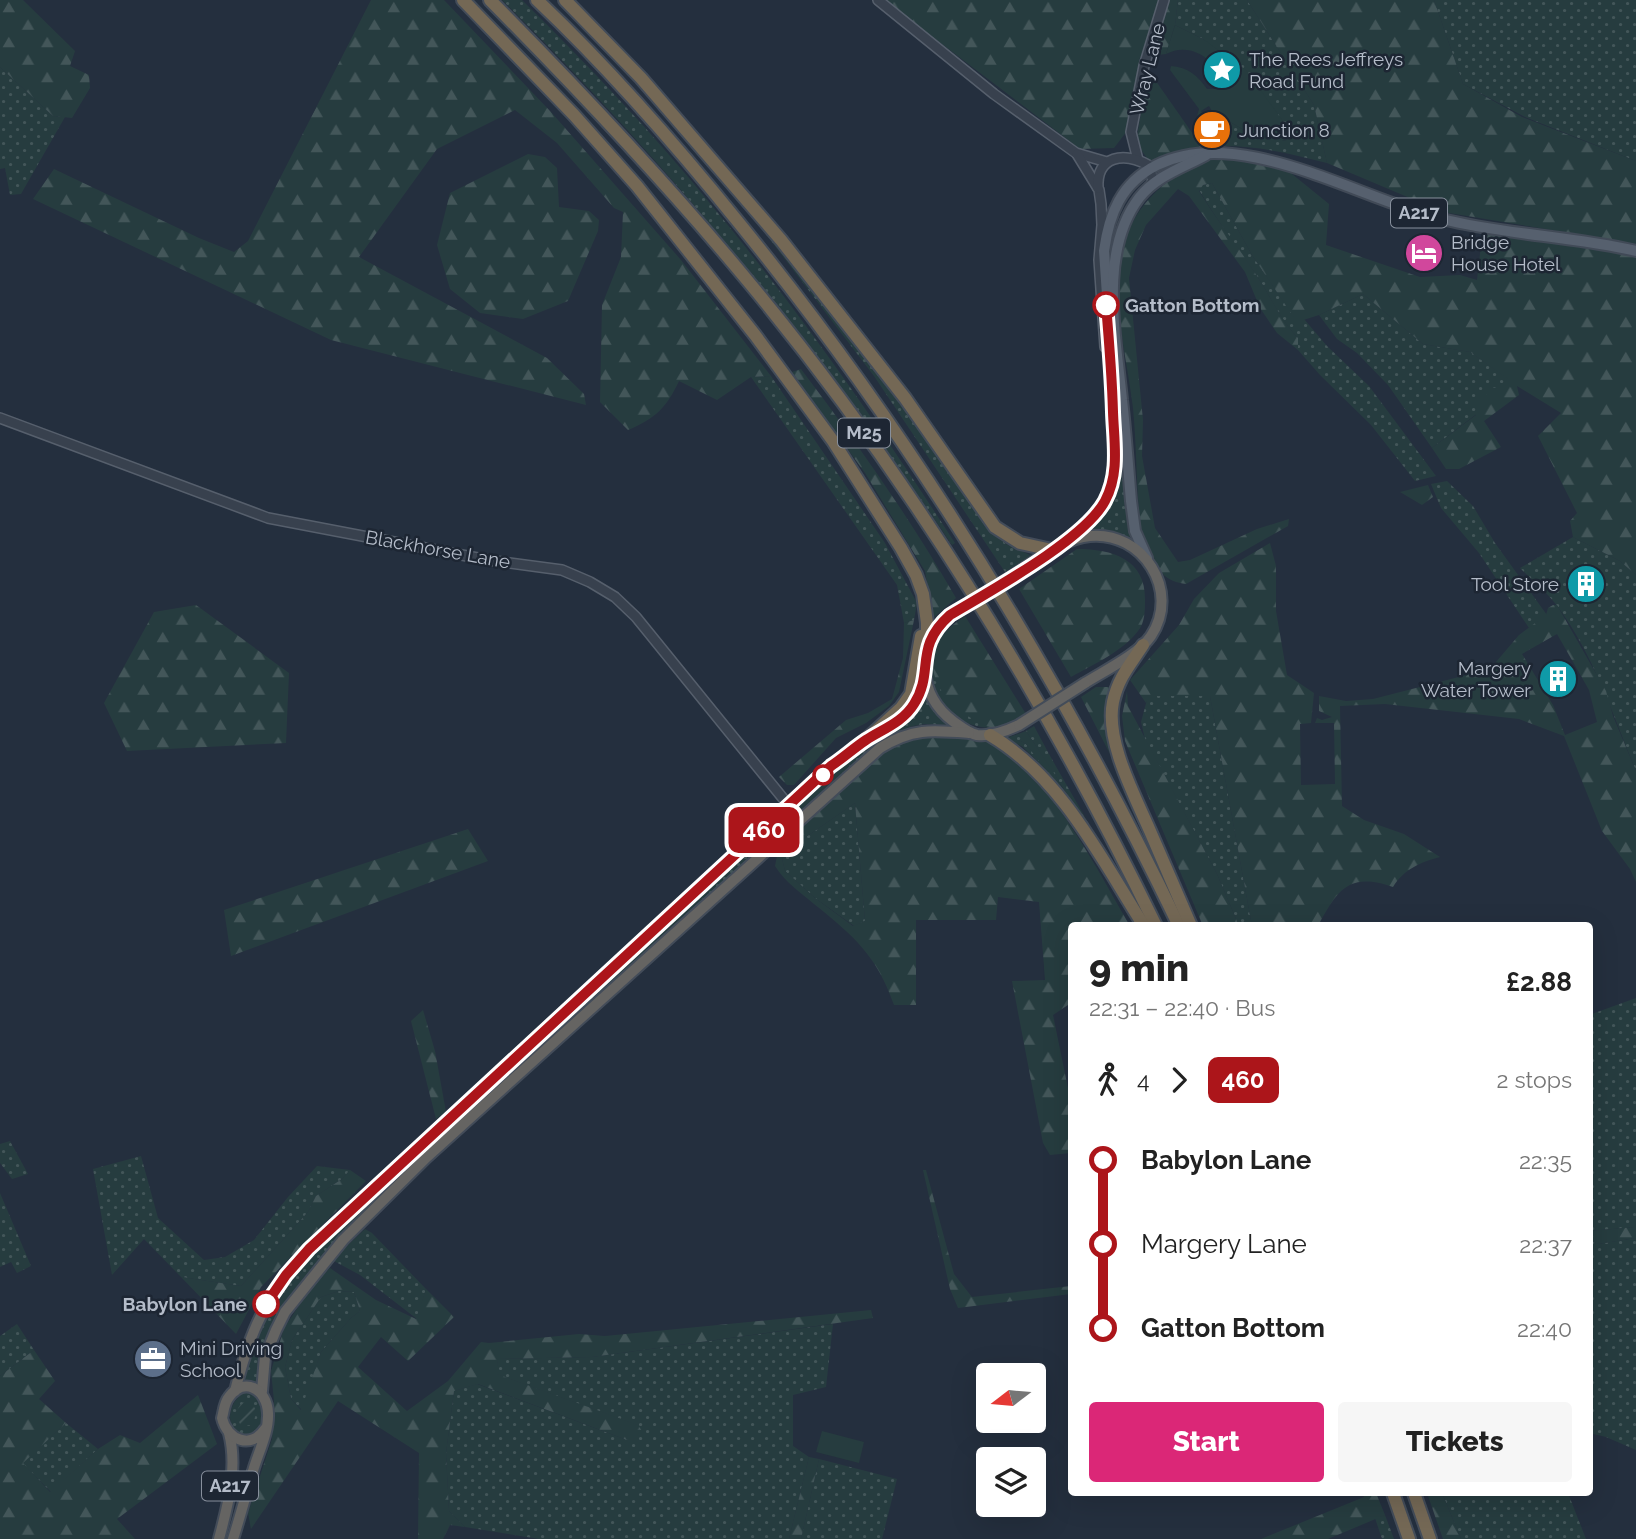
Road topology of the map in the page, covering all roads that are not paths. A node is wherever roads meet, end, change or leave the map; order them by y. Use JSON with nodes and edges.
{"nodes":[{"id":1,"x":463,"y":0,"type":"edge"},
{"id":2,"x":490,"y":0,"type":"edge"},
{"id":3,"x":537,"y":0,"type":"edge"},
{"id":4,"x":565,"y":0,"type":"edge"},
{"id":5,"x":878,"y":0,"type":"edge"},
{"id":6,"x":1164,"y":0,"type":"edge"},
{"id":7,"x":1131,"y":139,"type":"junction"},
{"id":8,"x":1076,"y":153,"type":"junction"},
{"id":9,"x":1208,"y":154,"type":"junction"},
{"id":10,"x":1111,"y":160,"type":"junction"},
{"id":11,"x":1138,"y":160,"type":"junction"},
{"id":12,"x":1151,"y":168,"type":"junction"},
{"id":13,"x":1151,"y":185,"type":"junction"},
{"id":14,"x":1099,"y":190,"type":"junction"},
{"id":15,"x":1636,"y":251,"type":"edge"},
{"id":16,"x":1113,"y":409,"type":"junction"},
{"id":17,"x":0,"y":418,"type":"edge"},
{"id":18,"x":1057,"y":547,"type":"junction"},
{"id":19,"x":1148,"y":559,"type":"junction"},
{"id":20,"x":925,"y":612,"type":"junction"},
{"id":21,"x":1143,"y":645,"type":"junction"},
{"id":22,"x":927,"y":648,"type":"junction"},
{"id":23,"x":924,"y":678,"type":"junction"},
{"id":24,"x":969,"y":733,"type":"junction"},
{"id":25,"x":990,"y":735,"type":"junction"},
{"id":26,"x":867,"y":739,"type":"junction"},
{"id":27,"x":790,"y":807,"type":"junction"},
{"id":28,"x":1141,"y":922,"type":"edge"},
{"id":29,"x":1154,"y":922,"type":"edge"},
{"id":30,"x":1177,"y":922,"type":"edge"},
{"id":31,"x":1189,"y":922,"type":"edge"},
{"id":32,"x":235,"y":1391,"type":"junction"},
{"id":33,"x":262,"y":1391,"type":"junction"},
{"id":34,"x":265,"y":1429,"type":"junction"},
{"id":35,"x":229,"y":1433,"type":"junction"},
{"id":36,"x":1394,"y":1496,"type":"edge"},
{"id":37,"x":1415,"y":1496,"type":"edge"},
{"id":38,"x":219,"y":1539,"type":"edge"},
{"id":39,"x":233,"y":1539,"type":"edge"},
{"id":40,"x":1409,"y":1539,"type":"edge"},
{"id":41,"x":1430,"y":1539,"type":"edge"}],
"edges":[{"from":1,"to":20,"type":"highway","number":"M25"},
{"from":2,"to":29,"type":"highway","number":"M25"},
{"from":3,"to":30,"type":"highway","number":"M25"},
{"from":4,"to":18,"type":"highway","number":"M25"},
{"from":5,"to":8,"type":"street"},
{"from":6,"to":7,"type":"street","name":"Wray Lane"},
{"from":7,"to":10,"type":"street","name":"Wray Lane"},
{"from":7,"to":11,"type":"street","name":"Wray Lane"},
{"from":8,"to":10,"type":"street"},
{"from":8,"to":14,"type":"street"},
{"from":9,"to":12,"type":"main road","number":"A217"},
{"from":9,"to":13,"type":"main road","number":"A217"},
{"from":9,"to":15,"type":"main road","number":"A217"},
{"from":10,"to":11,"type":"street"},
{"from":10,"to":14,"type":"street"},
{"from":11,"to":12,"type":"street"},
{"from":12,"to":13,"type":"street"},
{"from":12,"to":16,"type":"main road","number":"A217"},
{"from":13,"to":19,"type":"main road","number":"A217"},
{"from":14,"to":16,"type":"street"},
{"from":16,"to":18,"type":"main road","number":"A217"},
{"from":17,"to":27,"type":"street","name":"Blackhorse Lane"},
{"from":18,"to":19,"type":"highway"},
{"from":18,"to":22,"type":"highway","bridge":true},
{"from":19,"to":21,"type":"highway"},
{"from":20,"to":22,"type":"highway","number":"M25"},
{"from":20,"to":26,"type":"highway","number":"M25"},
{"from":21,"to":25,"type":"highway","bridge":true},
{"from":21,"to":31,"type":"highway"},
{"from":22,"to":23,"type":"highway"},
{"from":23,"to":24,"type":"highway"},
{"from":23,"to":26,"type":"highway","number":"A217"},
{"from":24,"to":25,"type":"highway"},
{"from":24,"to":33,"type":"highway","number":"A217"},
{"from":25,"to":28,"type":"highway"},
{"from":26,"to":27,"type":"highway","number":"A217"},
{"from":27,"to":32,"type":"highway","number":"A217"},
{"from":32,"to":33,"type":"highway"},
{"from":32,"to":35,"type":"highway","number":"A217"},
{"from":33,"to":34,"type":"highway","number":"A217"},
{"from":34,"to":35,"type":"highway"},
{"from":34,"to":39,"type":"highway","number":"A217"},
{"from":35,"to":38,"type":"highway","number":"A217"},
{"from":36,"to":40,"type":"highway"},
{"from":37,"to":41,"type":"highway"}]}
